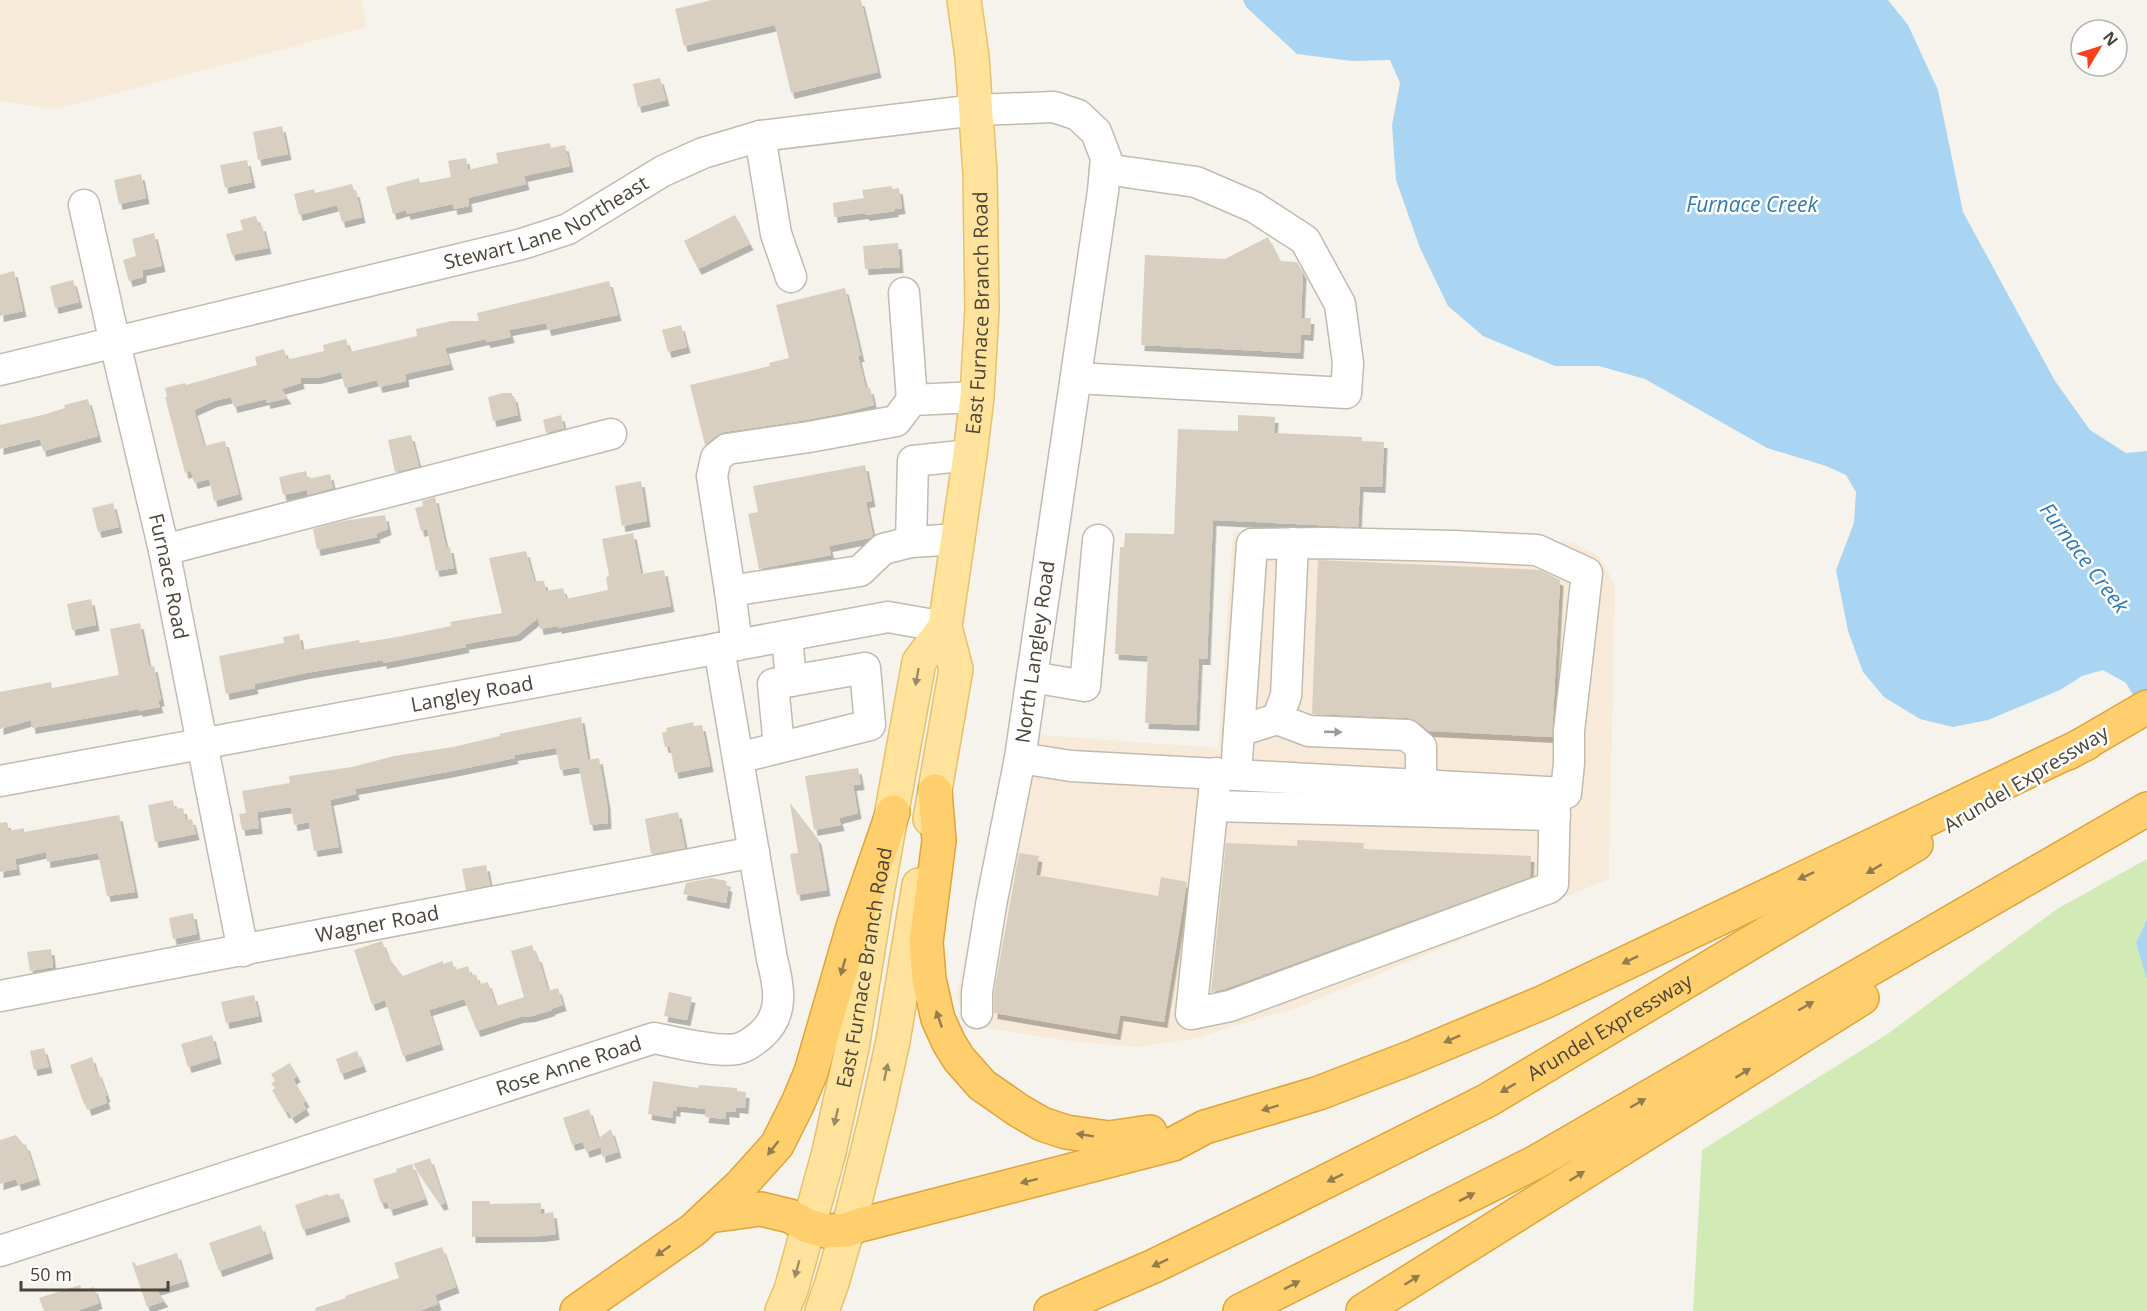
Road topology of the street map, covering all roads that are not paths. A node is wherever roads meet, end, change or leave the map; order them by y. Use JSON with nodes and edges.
{"nodes":[{"id":1,"x":964,"y":0,"type":"edge"},
{"id":2,"x":976,"y":110,"type":"junction"},
{"id":3,"x":760,"y":136,"type":"junction"},
{"id":4,"x":1105,"y":170,"type":"junction"},
{"id":5,"x":84,"y":205,"type":"dead end"},
{"id":6,"x":791,"y":277,"type":"dead end"},
{"id":7,"x":904,"y":293,"type":"dead end"},
{"id":8,"x":114,"y":343,"type":"junction"},
{"id":9,"x":0,"y":370,"type":"edge"},
{"id":10,"x":1076,"y":378,"type":"junction"},
{"id":11,"x":977,"y":397,"type":"junction"},
{"id":12,"x":912,"y":400,"type":"junction"},
{"id":13,"x":611,"y":434,"type":"dead end"},
{"id":14,"x":970,"y":455,"type":"junction"},
{"id":15,"x":959,"y":539,"type":"junction"},
{"id":16,"x":1098,"y":540,"type":"dead end"},
{"id":17,"x":911,"y":542,"type":"junction"},
{"id":18,"x":1293,"y":543,"type":"junction"},
{"id":19,"x":164,"y":550,"type":"junction"},
{"id":20,"x":730,"y":591,"type":"junction"},
{"id":21,"x":945,"y":627,"type":"junction"},
{"id":22,"x":787,"y":636,"type":"junction"},
{"id":23,"x":728,"y":647,"type":"junction"},
{"id":24,"x":1032,"y":677,"type":"junction"},
{"id":25,"x":790,"y":681,"type":"junction"},
{"id":26,"x":2135,"y":714,"type":"edge"},
{"id":27,"x":1277,"y":718,"type":"junction"},
{"id":28,"x":1239,"y":731,"type":"junction"},
{"id":29,"x":202,"y":743,"type":"junction"},
{"id":30,"x":2086,"y":743,"type":"junction"},
{"id":31,"x":779,"y":747,"type":"junction"},
{"id":32,"x":738,"y":758,"type":"junction"},
{"id":33,"x":1020,"y":758,"type":"junction"},
{"id":34,"x":1226,"y":774,"type":"junction"},
{"id":35,"x":0,"y":781,"type":"edge"},
{"id":36,"x":1421,"y":785,"type":"junction"},
{"id":37,"x":935,"y":791,"type":"junction"},
{"id":38,"x":1559,"y":800,"type":"junction"},
{"id":39,"x":1213,"y":806,"type":"junction"},
{"id":40,"x":2147,"y":810,"type":"edge"},
{"id":41,"x":893,"y":812,"type":"junction"},
{"id":42,"x":754,"y":852,"type":"junction"},
{"id":43,"x":243,"y":951,"type":"junction"},
{"id":44,"x":0,"y":996,"type":"edge"},
{"id":45,"x":977,"y":1013,"type":"dead end"},
{"id":46,"x":1205,"y":1127,"type":"junction"},
{"id":47,"x":709,"y":1216,"type":"junction"},
{"id":48,"x":808,"y":1226,"type":"junction"},
{"id":49,"x":847,"y":1230,"type":"junction"},
{"id":50,"x":0,"y":1251,"type":"edge"},
{"id":51,"x":578,"y":1311,"type":"edge"},
{"id":52,"x":782,"y":1311,"type":"edge"},
{"id":53,"x":822,"y":1311,"type":"edge"},
{"id":54,"x":1051,"y":1311,"type":"edge"},
{"id":55,"x":1240,"y":1311,"type":"edge"},
{"id":56,"x":1363,"y":1311,"type":"edge"}],
"edges":[{"from":1,"to":2,"type":"main road","name":"East Furnace Branch Road"},
{"from":2,"to":3,"type":"street","name":"Stewart Lane Northeast"},
{"from":2,"to":4,"type":"street","name":"North Langley Road"},
{"from":2,"to":11,"type":"main road","name":"East Furnace Branch Road"},
{"from":3,"to":6,"type":"street"},
{"from":3,"to":8,"type":"street","name":"Stewart Lane Northeast"},
{"from":4,"to":10,"type":"street","name":"North Langley Road"},
{"from":4,"to":10,"type":"street"},
{"from":5,"to":8,"type":"street","name":"Furnace Road"},
{"from":7,"to":12,"type":"street"},
{"from":8,"to":9,"type":"street","name":"Stewart Lane Northeast"},
{"from":8,"to":19,"type":"street","name":"Furnace Road"},
{"from":10,"to":24,"type":"street","name":"North Langley Road"},
{"from":11,"to":12,"type":"street"},
{"from":11,"to":14,"type":"main road","name":"East Furnace Branch Road"},
{"from":12,"to":20,"type":"street","name":"Rose Anne Road"},
{"from":13,"to":19,"type":"street"},
{"from":14,"to":15,"type":"main road","name":"East Furnace Branch Road"},
{"from":14,"to":17,"type":"street"},
{"from":15,"to":17,"type":"street"},
{"from":15,"to":21,"type":"main road","name":"East Furnace Branch Road"},
{"from":16,"to":24,"type":"street"},
{"from":17,"to":20,"type":"street"},
{"from":18,"to":27,"type":"street"},
{"from":18,"to":28,"type":"street"},
{"from":18,"to":38,"type":"street"},
{"from":19,"to":29,"type":"street","name":"Furnace Road"},
{"from":20,"to":23,"type":"street","name":"Rose Anne Road"},
{"from":21,"to":22,"type":"street","name":"Langley Road"},
{"from":21,"to":37,"type":"main road","name":"East Furnace Branch Road"},
{"from":21,"to":41,"type":"main road","name":"East Furnace Branch Road","one_way":true},
{"from":22,"to":23,"type":"street","name":"Langley Road"},
{"from":22,"to":25,"type":"street"},
{"from":23,"to":29,"type":"street","name":"Langley Road"},
{"from":23,"to":32,"type":"street","name":"Rose Anne Road"},
{"from":24,"to":33,"type":"street","name":"North Langley Road"},
{"from":25,"to":31,"type":"street"},
{"from":25,"to":31,"type":"street"},
{"from":26,"to":30,"type":"highway","name":"Arundel Expressway"},
{"from":27,"to":28,"type":"street"},
{"from":27,"to":36,"type":"street","one_way":true},
{"from":28,"to":34,"type":"street"},
{"from":29,"to":35,"type":"street","name":"Langley Road"},
{"from":29,"to":43,"type":"street","name":"Furnace Road"},
{"from":30,"to":46,"type":"highway","one_way":true},
{"from":30,"to":54,"type":"highway","name":"Arundel Expressway","one_way":true},
{"from":31,"to":32,"type":"street"},
{"from":32,"to":42,"type":"street","name":"Rose Anne Road"},
{"from":33,"to":34,"type":"street","name":"North Langley Road"},
{"from":33,"to":45,"type":"street"},
{"from":34,"to":36,"type":"street","name":"North Langley Road"},
{"from":34,"to":39,"type":"street"},
{"from":36,"to":38,"type":"street","name":"North Langley Road"},
{"from":46,"to":37,"type":"highway","one_way":true},
{"from":49,"to":37,"type":"main road","name":"East Furnace Branch Road","one_way":true},
{"from":38,"to":39,"type":"street"},
{"from":38,"to":39,"type":"street"},
{"from":55,"to":40,"type":"highway","one_way":true},
{"from":56,"to":40,"type":"highway","one_way":true},
{"from":41,"to":47,"type":"highway","one_way":true},
{"from":41,"to":48,"type":"main road","name":"East Furnace Branch Road","one_way":true},
{"from":42,"to":43,"type":"street","name":"Wagner Road"},
{"from":42,"to":50,"type":"street","name":"Rose Anne Road"},
{"from":43,"to":44,"type":"street","name":"Wagner Road"},
{"from":46,"to":49,"type":"highway","one_way":true},
{"from":47,"to":48,"type":"highway"},
{"from":47,"to":51,"type":"highway","one_way":true},
{"from":48,"to":49,"type":"highway"},
{"from":48,"to":52,"type":"main road","name":"East Furnace Branch Road","one_way":true},
{"from":49,"to":53,"type":"main road","name":"East Furnace Branch Road"}]}
